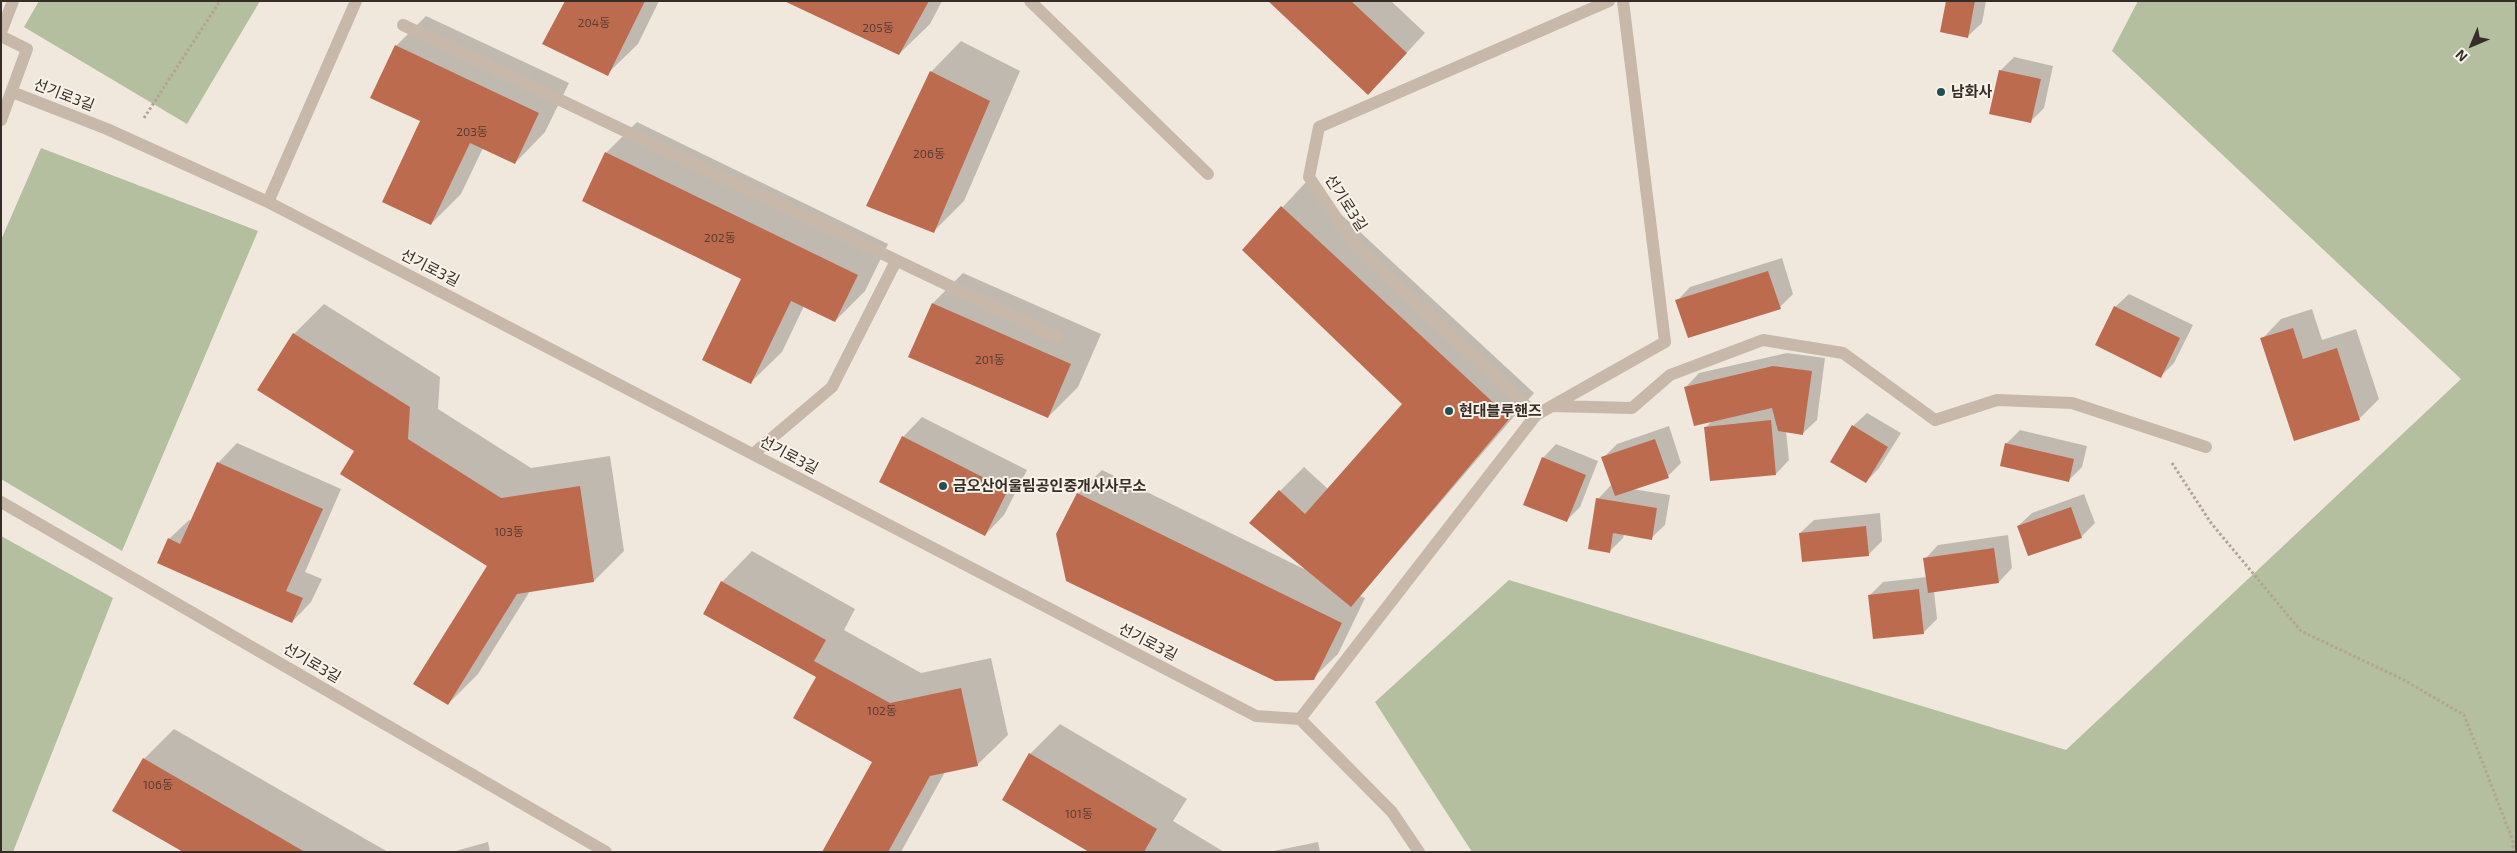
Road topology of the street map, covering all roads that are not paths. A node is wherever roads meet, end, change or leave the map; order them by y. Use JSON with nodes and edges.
{"nodes":[{"id":1,"x":13,"y":1,"type":"edge"},
{"id":2,"x":356,"y":1,"type":"edge"},
{"id":3,"x":1030,"y":1,"type":"edge"},
{"id":4,"x":1609,"y":1,"type":"edge"},
{"id":5,"x":1623,"y":1,"type":"edge"},
{"id":6,"x":403,"y":25,"type":"dead end"},
{"id":7,"x":1,"y":32,"type":"edge"},
{"id":8,"x":1,"y":36,"type":"edge"},
{"id":9,"x":12,"y":92,"type":"junction"},
{"id":10,"x":1,"y":120,"type":"edge"},
{"id":11,"x":1208,"y":174,"type":"dead end"},
{"id":12,"x":268,"y":202,"type":"junction"},
{"id":13,"x":896,"y":261,"type":"junction"},
{"id":14,"x":1056,"y":337,"type":"dead end"},
{"id":15,"x":1552,"y":406,"type":"junction"},
{"id":16,"x":1536,"y":415,"type":"junction"},
{"id":17,"x":2206,"y":447,"type":"dead end"},
{"id":18,"x":753,"y":454,"type":"junction"},
{"id":19,"x":1,"y":502,"type":"edge"},
{"id":20,"x":1300,"y":719,"type":"junction"},
{"id":21,"x":606,"y":852,"type":"edge"},
{"id":22,"x":1418,"y":852,"type":"edge"}],
"edges":[{"from":1,"to":7,"type":"street"},
{"from":2,"to":12,"type":"street"},
{"from":3,"to":11,"type":"street"},
{"from":4,"to":16,"type":"street","name":"선기로3길"},
{"from":5,"to":15,"type":"street"},
{"from":6,"to":13,"type":"street"},
{"from":8,"to":9,"type":"street"},
{"from":9,"to":10,"type":"street"},
{"from":9,"to":12,"type":"street","name":"선기로3길"},
{"from":12,"to":18,"type":"street","name":"선기로3길"},
{"from":13,"to":14,"type":"street"},
{"from":13,"to":18,"type":"street"},
{"from":15,"to":16,"type":"street"},
{"from":15,"to":17,"type":"street"},
{"from":16,"to":20,"type":"street"},
{"from":18,"to":20,"type":"street","name":"선기로3길"},
{"from":19,"to":21,"type":"street","name":"선기로3길"},
{"from":20,"to":22,"type":"street"}]}
